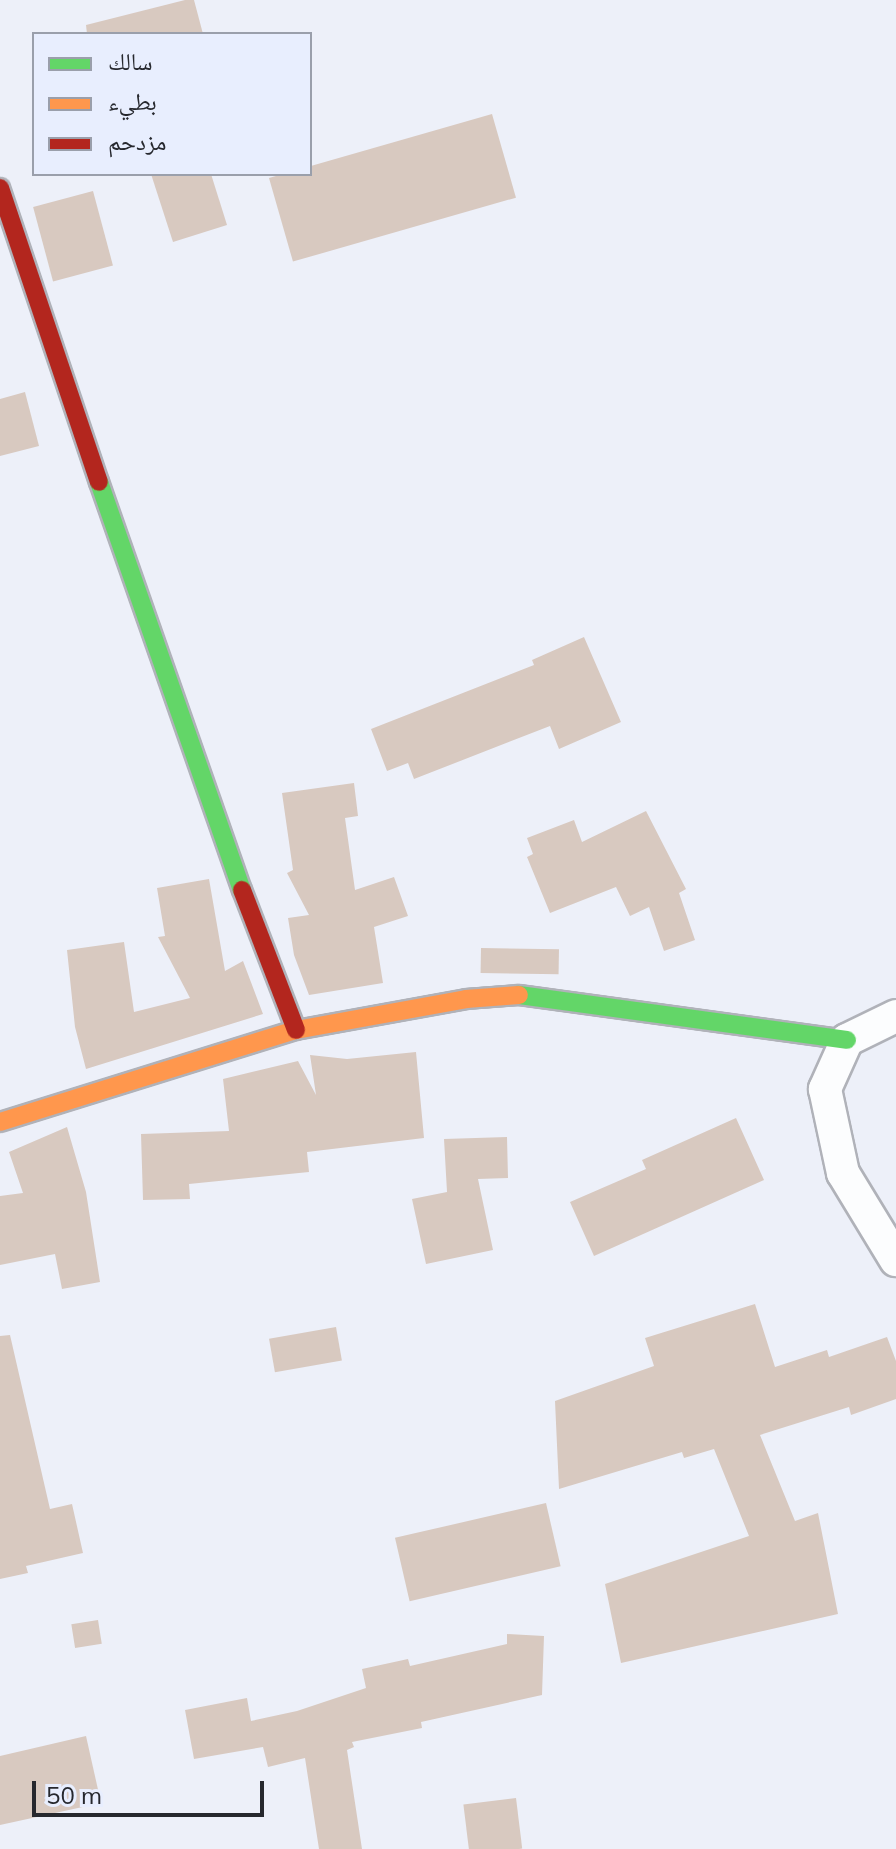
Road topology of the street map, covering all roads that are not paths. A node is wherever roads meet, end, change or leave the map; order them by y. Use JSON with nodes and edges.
{"nodes":[{"id":1,"x":0,"y":188,"type":"edge"},
{"id":2,"x":896,"y":1016,"type":"edge"},
{"id":3,"x":296,"y":1030,"type":"junction"},
{"id":4,"x":847,"y":1040,"type":"junction"},
{"id":5,"x":0,"y":1122,"type":"edge"},
{"id":6,"x":896,"y":1260,"type":"edge"}],
"edges":[{"from":1,"to":3,"type":"street"},
{"from":2,"to":4,"type":"street"},
{"from":3,"to":4,"type":"street"},
{"from":3,"to":5,"type":"street"},
{"from":4,"to":6,"type":"street"}]}
